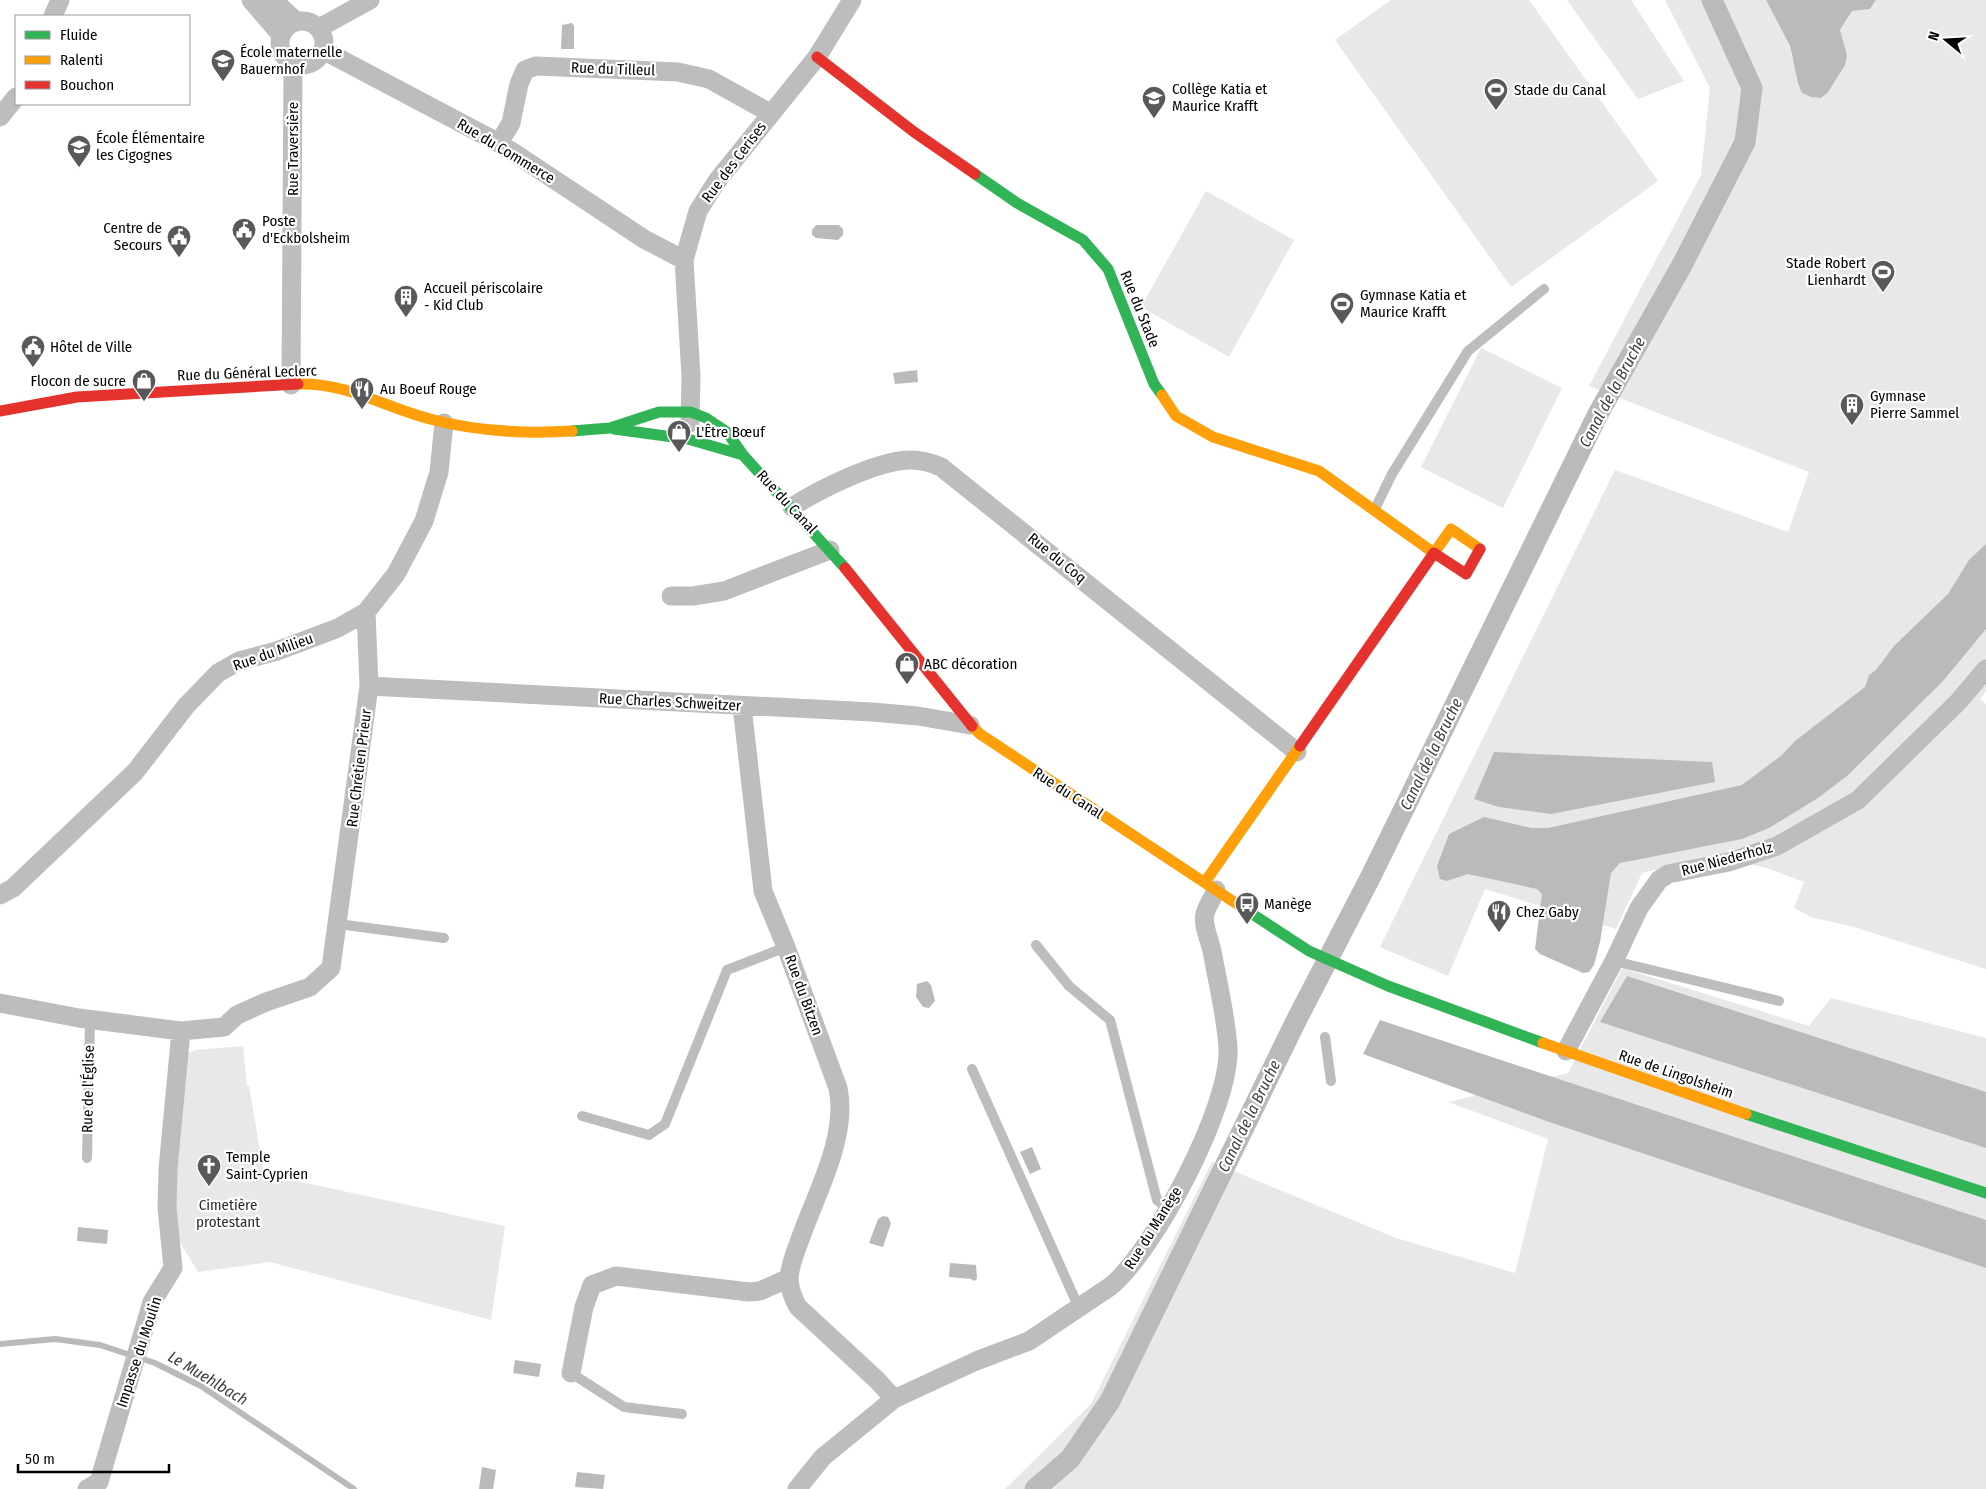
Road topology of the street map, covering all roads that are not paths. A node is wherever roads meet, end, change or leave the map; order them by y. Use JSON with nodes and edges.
{"nodes":[{"id":1,"x":60,"y":0,"type":"edge"},
{"id":2,"x":251,"y":0,"type":"edge"},
{"id":3,"x":273,"y":0,"type":"edge"},
{"id":4,"x":370,"y":0,"type":"edge"},
{"id":5,"x":852,"y":0,"type":"edge"},
{"id":6,"x":53,"y":15,"type":"edge"},
{"id":7,"x":297,"y":22,"type":"junction"},
{"id":8,"x":319,"y":28,"type":"junction"},
{"id":9,"x":282,"y":35,"type":"junction"},
{"id":10,"x":323,"y":50,"type":"junction"},
{"id":11,"x":817,"y":57,"type":"junction"},
{"id":12,"x":293,"y":64,"type":"junction"},
{"id":13,"x":15,"y":98,"type":"edge"},
{"id":14,"x":770,"y":113,"type":"junction"},
{"id":15,"x":0,"y":116,"type":"edge"},
{"id":16,"x":499,"y":143,"type":"junction"},
{"id":17,"x":684,"y":260,"type":"junction"},
{"id":18,"x":1544,"y":289,"type":"dead end"},
{"id":19,"x":291,"y":385,"type":"junction"},
{"id":20,"x":0,"y":410,"type":"edge"},
{"id":21,"x":691,"y":412,"type":"junction"},
{"id":22,"x":444,"y":423,"type":"junction"},
{"id":23,"x":610,"y":428,"type":"junction"},
{"id":24,"x":688,"y":439,"type":"junction"},
{"id":25,"x":743,"y":455,"type":"junction"},
{"id":26,"x":792,"y":507,"type":"junction"},
{"id":27,"x":1374,"y":511,"type":"junction"},
{"id":28,"x":830,"y":550,"type":"junction"},
{"id":29,"x":671,"y":596,"type":"dead end"},
{"id":30,"x":366,"y":612,"type":"junction"},
{"id":31,"x":1986,"y":670,"type":"edge"},
{"id":32,"x":369,"y":686,"type":"junction"},
{"id":33,"x":742,"y":706,"type":"junction"},
{"id":34,"x":970,"y":725,"type":"junction"},
{"id":35,"x":1297,"y":752,"type":"junction"},
{"id":36,"x":1211,"y":886,"type":"junction"},
{"id":37,"x":0,"y":895,"type":"edge"},
{"id":38,"x":338,"y":924,"type":"junction"},
{"id":39,"x":444,"y":938,"type":"dead end"},
{"id":40,"x":1036,"y":945,"type":"dead end"},
{"id":41,"x":786,"y":947,"type":"junction"},
{"id":42,"x":1614,"y":961,"type":"junction"},
{"id":43,"x":1360,"y":974,"type":"joint"},
{"id":44,"x":1779,"y":1001,"type":"dead end"},
{"id":45,"x":0,"y":1003,"type":"edge"},
{"id":46,"x":90,"y":1019,"type":"junction"},
{"id":47,"x":180,"y":1031,"type":"junction"},
{"id":48,"x":1325,"y":1037,"type":"dead end"},
{"id":49,"x":1566,"y":1052,"type":"junction"},
{"id":50,"x":972,"y":1069,"type":"dead end"},
{"id":51,"x":1331,"y":1081,"type":"dead end"},
{"id":52,"x":582,"y":1116,"type":"dead end"},
{"id":53,"x":87,"y":1158,"type":"dead end"},
{"id":54,"x":1986,"y":1192,"type":"edge"},
{"id":55,"x":1167,"y":1208,"type":"junction"},
{"id":56,"x":789,"y":1278,"type":"junction"},
{"id":57,"x":1079,"y":1308,"type":"junction"},
{"id":58,"x":571,"y":1373,"type":"joint"},
{"id":59,"x":894,"y":1399,"type":"junction"},
{"id":60,"x":682,"y":1414,"type":"dead end"},
{"id":61,"x":87,"y":1489,"type":"edge"},
{"id":62,"x":797,"y":1489,"type":"edge"}],
"edges":[{"from":1,"to":6,"type":"street"},
{"from":2,"to":9,"type":"street"},
{"from":3,"to":7,"type":"street"},
{"from":4,"to":8,"type":"street"},
{"from":5,"to":11,"type":"street","name":"Rue des Cerises"},
{"from":7,"to":8,"type":"street"},
{"from":7,"to":9,"type":"street"},
{"from":8,"to":10,"type":"street"},
{"from":9,"to":12,"type":"street"},
{"from":10,"to":12,"type":"street"},
{"from":10,"to":16,"type":"street","name":"Rue du Commerce"},
{"from":11,"to":14,"type":"street","name":"Rue des Cerises"},
{"from":11,"to":27,"type":"main road","name":"Rue du Stade"},
{"from":12,"to":19,"type":"street","name":"Rue Traversière"},
{"from":13,"to":15,"type":"street"},
{"from":14,"to":16,"type":"street","name":"Rue du Tilleul"},
{"from":14,"to":17,"type":"street","name":"Rue des Cerises"},
{"from":16,"to":17,"type":"street","name":"Rue du Commerce"},
{"from":17,"to":21,"type":"street","name":"Rue des Cerises"},
{"from":18,"to":27,"type":"lane"},
{"from":19,"to":20,"type":"main road","name":"Rue du Général Leclerc"},
{"from":19,"to":22,"type":"main road","name":"Rue du Général Leclerc"},
{"from":21,"to":23,"type":"main road","name":"Rue du Général Leclerc"},
{"from":21,"to":24,"type":"street","name":"Rue des Cerises"},
{"from":21,"to":25,"type":"main road","name":"Rue du Canal"},
{"from":22,"to":23,"type":"main road","name":"Rue du Général Leclerc"},
{"from":22,"to":30,"type":"street","name":"Rue du Milieu"},
{"from":23,"to":24,"type":"main road","name":"Rue du Général Leclerc"},
{"from":24,"to":25,"type":"main road"},
{"from":25,"to":26,"type":"main road","name":"Rue du Canal"},
{"from":26,"to":28,"type":"main road","name":"Rue du Canal"},
{"from":26,"to":35,"type":"street","name":"Rue du Coq"},
{"from":27,"to":35,"type":"main road","name":"Rue du Stade"},
{"from":28,"to":29,"type":"street","name":"Rue du Canal"},
{"from":28,"to":34,"type":"main road","name":"Rue du Canal"},
{"from":30,"to":32,"type":"street","name":"Rue Chrétien Prieur"},
{"from":30,"to":37,"type":"street","name":"Rue du Milieu"},
{"from":31,"to":42,"type":"street","name":"Rue Niederholz"},
{"from":32,"to":33,"type":"street","name":"Rue Charles Schweitzer"},
{"from":32,"to":38,"type":"street","name":"Rue Chrétien Prieur"},
{"from":33,"to":34,"type":"street","name":"Rue Charles Schweitzer"},
{"from":33,"to":41,"type":"street","name":"Rue du Bitzen"},
{"from":34,"to":36,"type":"main road","name":"Rue du Canal"},
{"from":35,"to":36,"type":"main road"},
{"from":36,"to":43,"type":"main road","name":"Rue du Canal"},
{"from":36,"to":55,"type":"street","name":"Rue du Manège"},
{"from":38,"to":39,"type":"lane"},
{"from":38,"to":47,"type":"street","name":"Rue Chrétien Prieur"},
{"from":40,"to":55,"type":"lane"},
{"from":41,"to":52,"type":"lane"},
{"from":41,"to":56,"type":"street","name":"Rue du Bitzen"},
{"from":42,"to":44,"type":"lane"},
{"from":42,"to":49,"type":"street","name":"Rue Niederholz"},
{"from":43,"to":49,"type":"main road","name":"Rue de Lingolsheim"},
{"from":45,"to":46,"type":"street"},
{"from":46,"to":47,"type":"street"},
{"from":46,"to":53,"type":"lane","name":"Rue de l'Église"},
{"from":47,"to":61,"type":"street","name":"Impasse du Moulin"},
{"from":48,"to":51,"type":"lane"},
{"from":49,"to":54,"type":"main road","name":"Rue de Lingolsheim"},
{"from":50,"to":57,"type":"lane"},
{"from":55,"to":57,"type":"street","name":"Rue du Manège"},
{"from":56,"to":58,"type":"street"},
{"from":56,"to":59,"type":"street","name":"Rue du Bitzen"},
{"from":57,"to":59,"type":"street","name":"Rue du Manège"},
{"from":58,"to":60,"type":"lane"},
{"from":59,"to":62,"type":"street","name":"Rue du Manège"}]}
